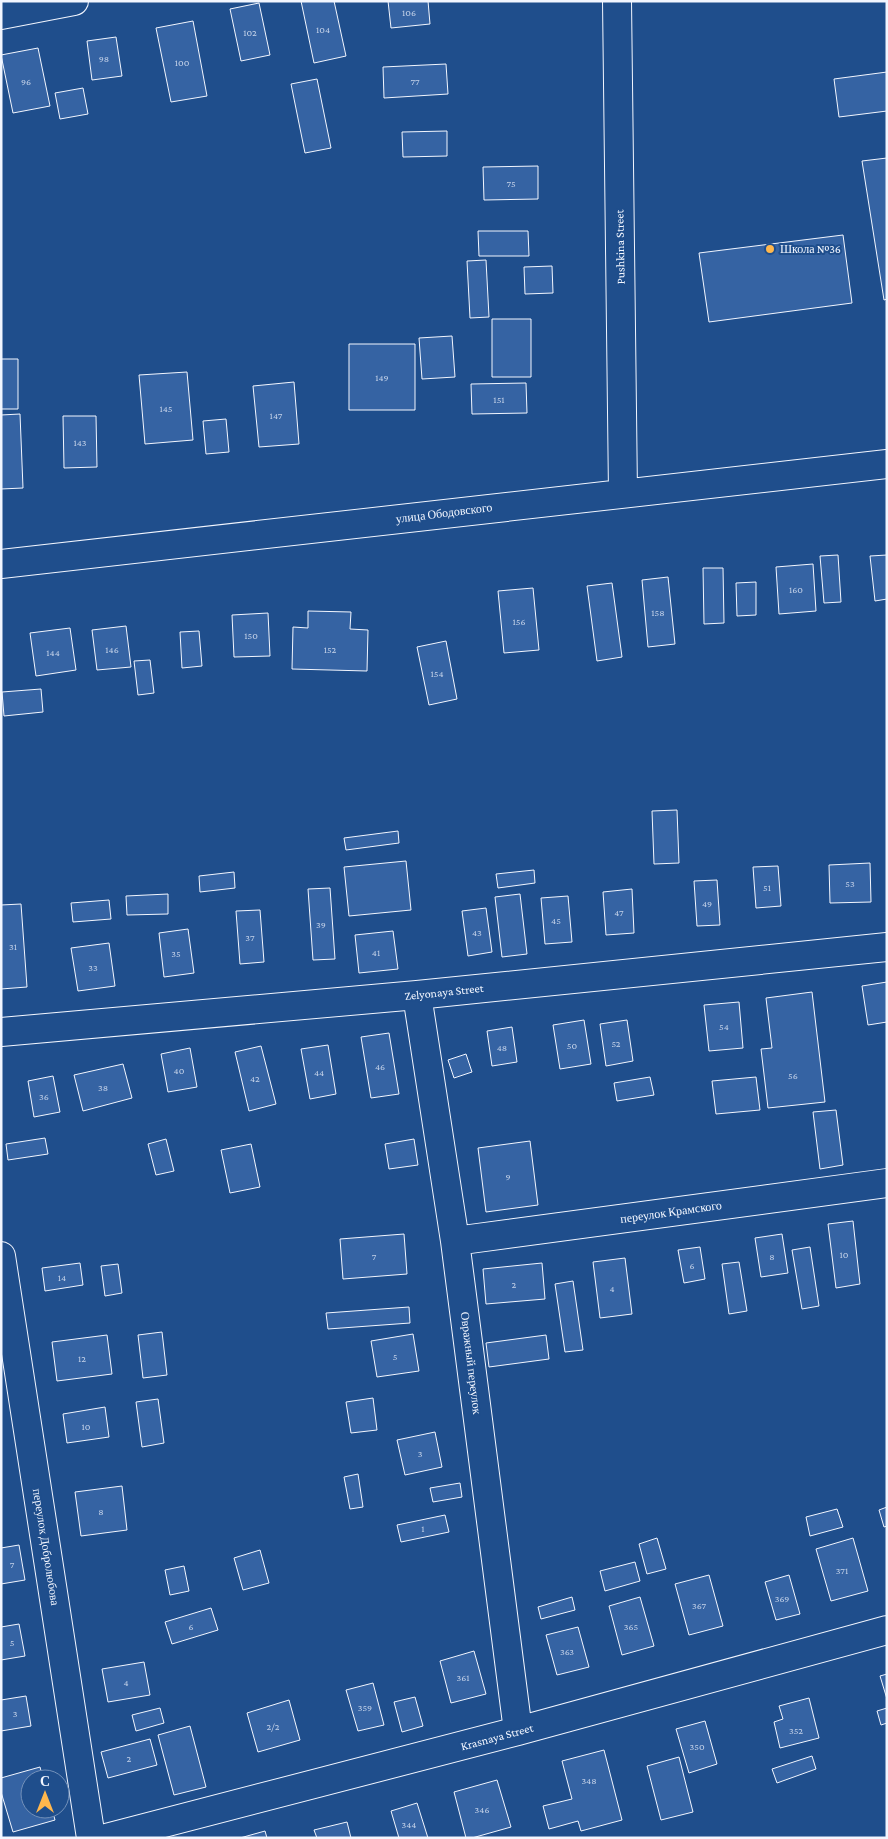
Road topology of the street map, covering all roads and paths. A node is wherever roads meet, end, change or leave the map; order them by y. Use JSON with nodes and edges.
{"nodes":[{"id":1,"x":74,"y":1,"type":"edge"},
{"id":2,"x":616,"y":1,"type":"edge"},
{"id":3,"x":1,"y":15,"type":"edge"},
{"id":4,"x":887,"y":464,"type":"edge"},
{"id":5,"x":623,"y":493,"type":"junction"},
{"id":6,"x":1,"y":564,"type":"edge"},
{"id":7,"x":887,"y":947,"type":"edge"},
{"id":8,"x":417,"y":996,"type":"junction"},
{"id":9,"x":1,"y":1032,"type":"edge"},
{"id":10,"x":887,"y":1183,"type":"edge"},
{"id":11,"x":455,"y":1241,"type":"junction"},
{"id":12,"x":1,"y":1256,"type":"edge"},
{"id":13,"x":887,"y":1630,"type":"edge"},
{"id":14,"x":518,"y":1731,"type":"junction"},
{"id":15,"x":91,"y":1838,"type":"edge"},
{"id":16,"x":106,"y":1838,"type":"edge"}],
"edges":[{"from":1,"to":3,"type":"street"},
{"from":2,"to":5,"type":"street","name":"Pushkina Street"},
{"from":4,"to":5,"type":"street","name":"улица Ободовского"},
{"from":5,"to":6,"type":"street","name":"улица Ободовского"},
{"from":7,"to":8,"type":"street","name":"Zelyonaya Street"},
{"from":8,"to":9,"type":"street","name":"Zelyonaya Street"},
{"from":8,"to":11,"type":"street","name":"Овражный переулок"},
{"from":10,"to":11,"type":"street","name":"переулок Крамского"},
{"from":11,"to":14,"type":"street","name":"Овражный переулок"},
{"from":12,"to":15,"type":"street","name":"переулок Добролюбова"},
{"from":13,"to":14,"type":"street","name":"Krasnaya Street"},
{"from":14,"to":16,"type":"street","name":"Krasnaya Street"}]}
